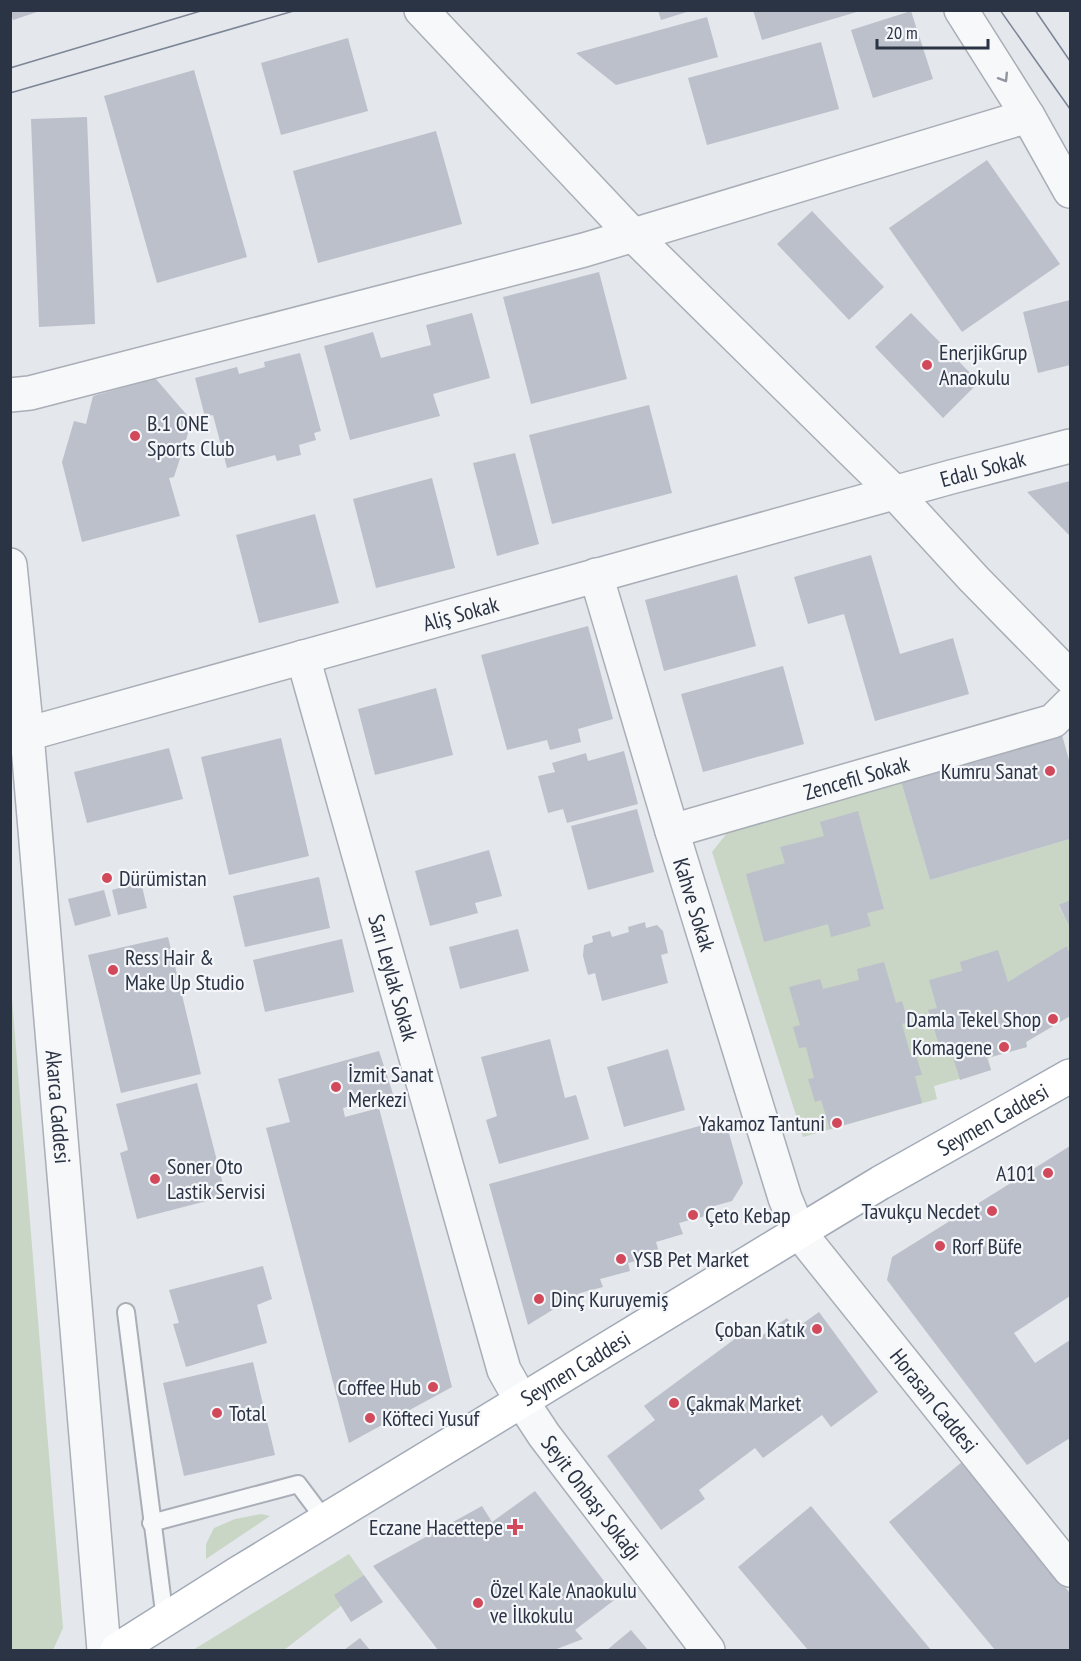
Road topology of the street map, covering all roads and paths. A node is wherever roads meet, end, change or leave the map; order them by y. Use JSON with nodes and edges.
{"nodes":[{"id":1,"x":421,"y":10,"type":"edge"},
{"id":2,"x":961,"y":10,"type":"edge"},
{"id":3,"x":1028,"y":116,"type":"junction"},
{"id":4,"x":1071,"y":191,"type":"edge"},
{"id":5,"x":632,"y":234,"type":"junction"},
{"id":6,"x":10,"y":395,"type":"edge"},
{"id":7,"x":1071,"y":446,"type":"edge"},
{"id":8,"x":895,"y":493,"type":"junction"},
{"id":9,"x":10,"y":565,"type":"edge"},
{"id":10,"x":596,"y":575,"type":"junction"},
{"id":11,"x":303,"y":657,"type":"junction"},
{"id":12,"x":1071,"y":677,"type":"edge"},
{"id":13,"x":1071,"y":704,"type":"edge"},
{"id":14,"x":27,"y":734,"type":"junction"},
{"id":15,"x":672,"y":831,"type":"junction"},
{"id":16,"x":1071,"y":1076,"type":"edge"},
{"id":17,"x":799,"y":1232,"type":"junction"},
{"id":18,"x":126,"y":1312,"type":"dead end"},
{"id":19,"x":521,"y":1400,"type":"junction"},
{"id":20,"x":325,"y":1520,"type":"junction"},
{"id":21,"x":152,"y":1523,"type":"junction"},
{"id":22,"x":1071,"y":1570,"type":"edge"},
{"id":23,"x":165,"y":1620,"type":"junction"},
{"id":24,"x":104,"y":1650,"type":"edge"},
{"id":25,"x":117,"y":1650,"type":"edge"},
{"id":26,"x":708,"y":1650,"type":"edge"}],
"edges":[{"from":1,"to":5,"type":"street"},
{"from":2,"to":3,"type":"street","one_way":true},
{"from":3,"to":4,"type":"street"},
{"from":3,"to":5,"type":"street"},
{"from":5,"to":6,"type":"street"},
{"from":5,"to":8,"type":"street"},
{"from":7,"to":8,"type":"street","name":"Edalı Sokak"},
{"from":8,"to":10,"type":"street","name":"Aliş Sokak"},
{"from":8,"to":12,"type":"street"},
{"from":9,"to":14,"type":"street","name":"Akarca Caddesi"},
{"from":10,"to":11,"type":"street","name":"Aliş Sokak"},
{"from":10,"to":15,"type":"street","name":"Kahve Sokak"},
{"from":11,"to":14,"type":"street","name":"Aliş Sokak"},
{"from":11,"to":19,"type":"street","name":"Sarı Leylak Sokak"},
{"from":13,"to":15,"type":"street","name":"Zencefil Sokak"},
{"from":14,"to":24,"type":"street","name":"Akarca Caddesi"},
{"from":15,"to":17,"type":"street","name":"Kahve Sokak"},
{"from":16,"to":17,"type":"main road","name":"Seymen Caddesi"},
{"from":17,"to":19,"type":"main road","name":"Seymen Caddesi"},
{"from":17,"to":22,"type":"street","name":"Horasan Caddesi"},
{"from":18,"to":21,"type":"lane"},
{"from":19,"to":20,"type":"main road","name":"Seymen Caddesi"},
{"from":19,"to":26,"type":"street","name":"Seyit Onbaşı Sokağı"},
{"from":20,"to":21,"type":"lane"},
{"from":20,"to":23,"type":"main road","name":"Seymen Caddesi"},
{"from":21,"to":23,"type":"lane"},
{"from":23,"to":25,"type":"main road","name":"Seymen Caddesi"}]}
